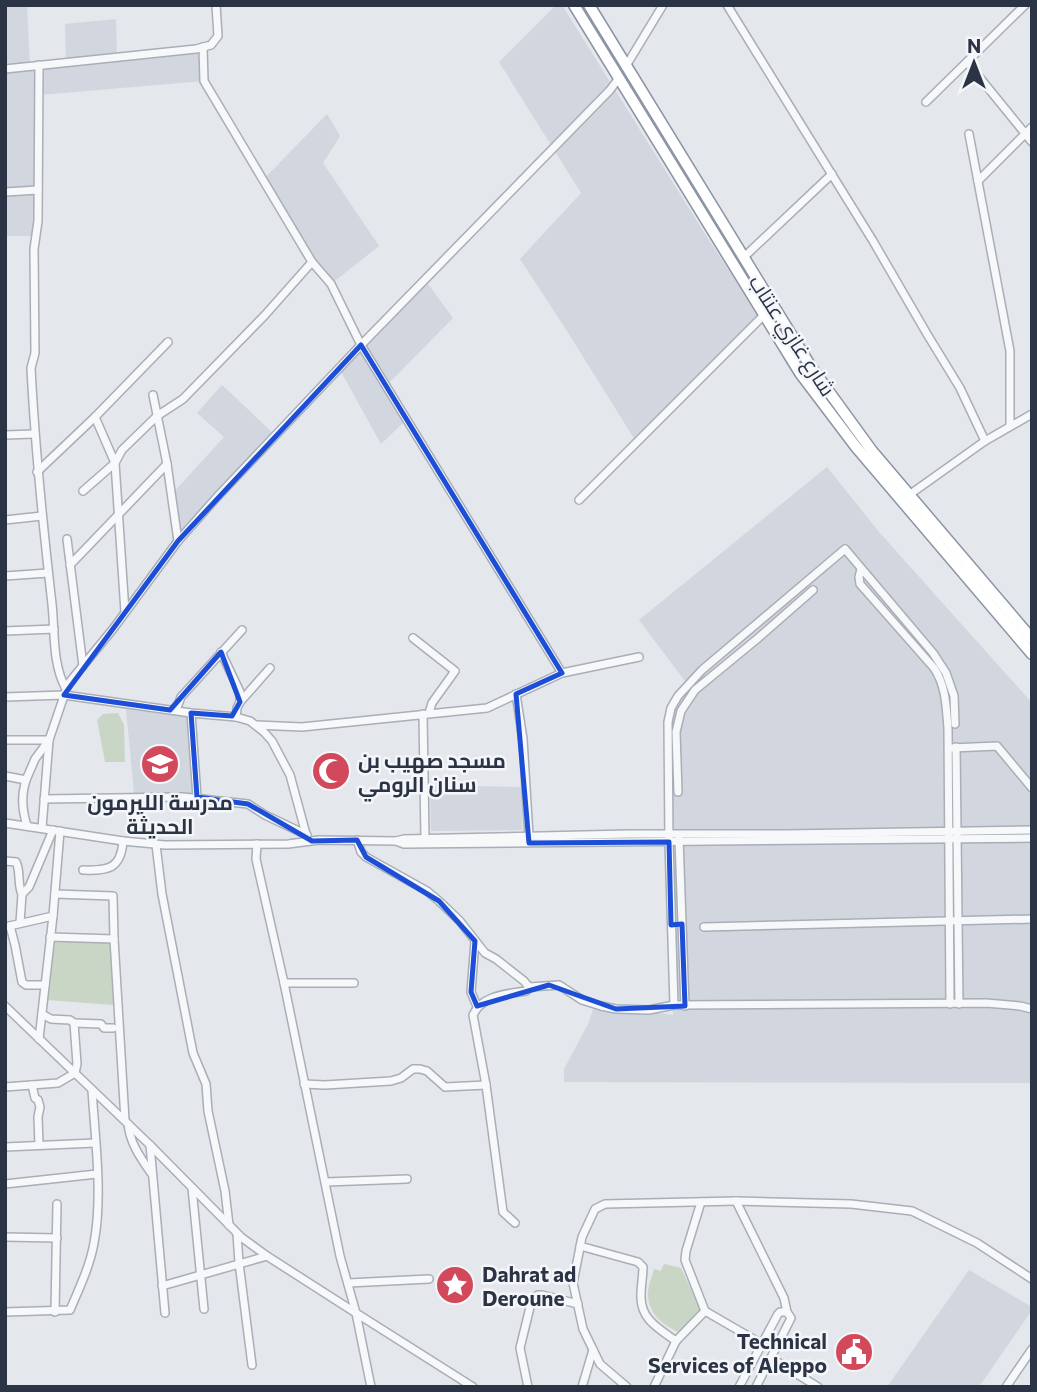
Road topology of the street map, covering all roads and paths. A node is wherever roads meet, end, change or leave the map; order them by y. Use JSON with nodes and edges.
{"nodes":[{"id":1,"x":216,"y":5,"type":"edge"},
{"id":2,"x":574,"y":5,"type":"edge"},
{"id":3,"x":589,"y":5,"type":"edge"},
{"id":4,"x":663,"y":5,"type":"edge"},
{"id":5,"x":727,"y":5,"type":"edge"},
{"id":6,"x":1026,"y":5,"type":"edge"},
{"id":7,"x":1032,"y":11,"type":"edge"},
{"id":8,"x":204,"y":47,"type":"junction"},
{"id":9,"x":967,"y":62,"type":"junction"},
{"id":10,"x":39,"y":65,"type":"junction"},
{"id":11,"x":626,"y":66,"type":"junction"},
{"id":12,"x":5,"y":69,"type":"edge"},
{"id":13,"x":619,"y":78,"type":"junction"},
{"id":14,"x":926,"y":102,"type":"dead end"},
{"id":15,"x":1032,"y":127,"type":"edge"},
{"id":16,"x":969,"y":134,"type":"dead end"},
{"id":17,"x":1025,"y":134,"type":"junction"},
{"id":18,"x":1032,"y":142,"type":"edge"},
{"id":19,"x":832,"y":174,"type":"junction"},
{"id":20,"x":978,"y":181,"type":"junction"},
{"id":21,"x":38,"y":190,"type":"junction"},
{"id":22,"x":5,"y":192,"type":"edge"},
{"id":23,"x":743,"y":258,"type":"junction"},
{"id":24,"x":312,"y":262,"type":"junction"},
{"id":25,"x":764,"y":315,"type":"junction"},
{"id":26,"x":168,"y":342,"type":"dead end"},
{"id":27,"x":361,"y":345,"type":"junction"},
{"id":28,"x":153,"y":395,"type":"dead end"},
{"id":29,"x":1032,"y":414,"type":"edge"},
{"id":30,"x":156,"y":416,"type":"junction"},
{"id":31,"x":95,"y":417,"type":"junction"},
{"id":32,"x":1010,"y":426,"type":"junction"},
{"id":33,"x":34,"y":434,"type":"junction"},
{"id":34,"x":5,"y":435,"type":"edge"},
{"id":35,"x":985,"y":440,"type":"junction"},
{"id":36,"x":115,"y":463,"type":"junction"},
{"id":37,"x":167,"y":464,"type":"junction"},
{"id":38,"x":37,"y":471,"type":"junction"},
{"id":39,"x":83,"y":491,"type":"dead end"},
{"id":40,"x":909,"y":495,"type":"junction"},
{"id":41,"x":579,"y":500,"type":"dead end"},
{"id":42,"x":118,"y":515,"type":"junction"},
{"id":43,"x":42,"y":516,"type":"junction"},
{"id":44,"x":5,"y":520,"type":"edge"},
{"id":45,"x":67,"y":539,"type":"dead end"},
{"id":46,"x":178,"y":541,"type":"junction"},
{"id":47,"x":70,"y":565,"type":"junction"},
{"id":48,"x":861,"y":569,"type":"junction"},
{"id":49,"x":48,"y":573,"type":"junction"},
{"id":50,"x":5,"y":576,"type":"edge"},
{"id":51,"x":813,"y":590,"type":"dead end"},
{"id":52,"x":125,"y":613,"type":"junction"},
{"id":53,"x":54,"y":629,"type":"junction"},
{"id":54,"x":242,"y":630,"type":"dead end"},
{"id":55,"x":5,"y":631,"type":"edge"},
{"id":56,"x":413,"y":638,"type":"dead end"},
{"id":57,"x":1027,"y":638,"type":"edge"},
{"id":58,"x":221,"y":652,"type":"junction"},
{"id":59,"x":1032,"y":654,"type":"edge"},
{"id":60,"x":639,"y":657,"type":"dead end"},
{"id":61,"x":83,"y":666,"type":"junction"},
{"id":62,"x":270,"y":668,"type":"dead end"},
{"id":63,"x":562,"y":673,"type":"junction"},
{"id":64,"x":65,"y":692,"type":"junction"},
{"id":65,"x":516,"y":694,"type":"junction"},
{"id":66,"x":5,"y":697,"type":"edge"},
{"id":67,"x":240,"y":702,"type":"junction"},
{"id":68,"x":176,"y":710,"type":"junction"},
{"id":69,"x":191,"y":713,"type":"junction"},
{"id":70,"x":426,"y":713,"type":"junction"},
{"id":71,"x":236,"y":717,"type":"junction"},
{"id":72,"x":955,"y":724,"type":"dead end"},
{"id":73,"x":256,"y":725,"type":"junction"},
{"id":74,"x":5,"y":740,"type":"edge"},
{"id":75,"x":49,"y":740,"type":"junction"},
{"id":76,"x":952,"y":748,"type":"junction"},
{"id":77,"x":673,"y":749,"type":"junction"},
{"id":78,"x":5,"y":776,"type":"edge"},
{"id":79,"x":26,"y":780,"type":"junction"},
{"id":80,"x":1032,"y":788,"type":"edge"},
{"id":81,"x":678,"y":792,"type":"dead end"},
{"id":82,"x":197,"y":797,"type":"junction"},
{"id":83,"x":44,"y":799,"type":"junction"},
{"id":84,"x":5,"y":823,"type":"edge"},
{"id":85,"x":27,"y":826,"type":"junction"},
{"id":86,"x":42,"y":828,"type":"junction"},
{"id":87,"x":57,"y":831,"type":"junction"},
{"id":88,"x":306,"y":834,"type":"junction"},
{"id":89,"x":1028,"y":834,"type":"edge"},
{"id":90,"x":529,"y":836,"type":"junction"},
{"id":91,"x":953,"y":836,"type":"junction"},
{"id":92,"x":669,"y":838,"type":"junction"},
{"id":93,"x":679,"y":838,"type":"junction"},
{"id":94,"x":425,"y":839,"type":"junction"},
{"id":95,"x":356,"y":840,"type":"junction"},
{"id":96,"x":518,"y":840,"type":"junction"},
{"id":97,"x":122,"y":841,"type":"junction"},
{"id":98,"x":312,"y":841,"type":"junction"},
{"id":99,"x":396,"y":841,"type":"junction"},
{"id":100,"x":257,"y":844,"type":"junction"},
{"id":101,"x":156,"y":845,"type":"junction"},
{"id":102,"x":5,"y":861,"type":"edge"},
{"id":103,"x":83,"y":870,"type":"dead end"},
{"id":104,"x":22,"y":894,"type":"junction"},
{"id":105,"x":55,"y":894,"type":"junction"},
{"id":106,"x":53,"y":916,"type":"junction"},
{"id":107,"x":1032,"y":919,"type":"edge"},
{"id":108,"x":954,"y":922,"type":"junction"},
{"id":109,"x":20,"y":923,"type":"junction"},
{"id":110,"x":682,"y":924,"type":"junction"},
{"id":111,"x":671,"y":925,"type":"junction"},
{"id":112,"x":7,"y":927,"type":"edge"},
{"id":113,"x":704,"y":927,"type":"dead end"},
{"id":114,"x":50,"y":937,"type":"junction"},
{"id":115,"x":114,"y":939,"type":"junction"},
{"id":116,"x":475,"y":941,"type":"junction"},
{"id":117,"x":284,"y":983,"type":"junction"},
{"id":118,"x":354,"y":983,"type":"dead end"},
{"id":119,"x":45,"y":985,"type":"junction"},
{"id":120,"x":529,"y":987,"type":"junction"},
{"id":121,"x":954,"y":1004,"type":"junction"},
{"id":122,"x":674,"y":1005,"type":"junction"},
{"id":123,"x":5,"y":1006,"type":"edge"},
{"id":124,"x":477,"y":1006,"type":"junction"},
{"id":125,"x":685,"y":1006,"type":"junction"},
{"id":126,"x":1032,"y":1009,"type":"edge"},
{"id":127,"x":42,"y":1014,"type":"junction"},
{"id":128,"x":74,"y":1023,"type":"junction"},
{"id":129,"x":113,"y":1028,"type":"dead end"},
{"id":130,"x":39,"y":1039,"type":"junction"},
{"id":131,"x":75,"y":1073,"type":"junction"},
{"id":132,"x":304,"y":1084,"type":"junction"},
{"id":133,"x":32,"y":1085,"type":"junction"},
{"id":134,"x":486,"y":1086,"type":"junction"},
{"id":135,"x":5,"y":1087,"type":"edge"},
{"id":136,"x":92,"y":1089,"type":"junction"},
{"id":137,"x":126,"y":1122,"type":"junction"},
{"id":138,"x":95,"y":1143,"type":"junction"},
{"id":139,"x":39,"y":1145,"type":"junction"},
{"id":140,"x":150,"y":1145,"type":"junction"},
{"id":141,"x":5,"y":1147,"type":"edge"},
{"id":142,"x":97,"y":1174,"type":"junction"},
{"id":143,"x":152,"y":1175,"type":"junction"},
{"id":144,"x":407,"y":1179,"type":"dead end"},
{"id":145,"x":326,"y":1182,"type":"junction"},
{"id":146,"x":5,"y":1184,"type":"edge"},
{"id":147,"x":191,"y":1187,"type":"junction"},
{"id":148,"x":736,"y":1201,"type":"junction"},
{"id":149,"x":701,"y":1202,"type":"junction"},
{"id":150,"x":57,"y":1204,"type":"dead end"},
{"id":151,"x":515,"y":1223,"type":"dead end"},
{"id":152,"x":229,"y":1225,"type":"junction"},
{"id":153,"x":237,"y":1233,"type":"junction"},
{"id":154,"x":5,"y":1237,"type":"edge"},
{"id":155,"x":57,"y":1238,"type":"junction"},
{"id":156,"x":580,"y":1246,"type":"junction"},
{"id":157,"x":267,"y":1256,"type":"junction"},
{"id":158,"x":239,"y":1263,"type":"junction"},
{"id":159,"x":201,"y":1275,"type":"junction"},
{"id":160,"x":429,"y":1279,"type":"dead end"},
{"id":161,"x":1032,"y":1279,"type":"edge"},
{"id":162,"x":348,"y":1283,"type":"junction"},
{"id":163,"x":162,"y":1286,"type":"junction"},
{"id":164,"x":578,"y":1304,"type":"junction"},
{"id":165,"x":204,"y":1309,"type":"dead end"},
{"id":166,"x":705,"y":1311,"type":"junction"},
{"id":167,"x":5,"y":1312,"type":"edge"},
{"id":168,"x":55,"y":1312,"type":"junction"},
{"id":169,"x":787,"y":1312,"type":"junction"},
{"id":170,"x":165,"y":1313,"type":"dead end"},
{"id":171,"x":356,"y":1313,"type":"junction"},
{"id":172,"x":676,"y":1341,"type":"junction"},
{"id":173,"x":762,"y":1345,"type":"junction"},
{"id":174,"x":593,"y":1349,"type":"junction"},
{"id":175,"x":1032,"y":1349,"type":"edge"},
{"id":176,"x":771,"y":1358,"type":"junction"},
{"id":177,"x":252,"y":1365,"type":"dead end"},
{"id":178,"x":371,"y":1387,"type":"edge"},
{"id":179,"x":473,"y":1387,"type":"edge"},
{"id":180,"x":528,"y":1387,"type":"edge"},
{"id":181,"x":582,"y":1387,"type":"edge"},
{"id":182,"x":627,"y":1387,"type":"edge"},
{"id":183,"x":654,"y":1387,"type":"edge"},
{"id":184,"x":739,"y":1387,"type":"edge"},
{"id":185,"x":756,"y":1387,"type":"edge"},
{"id":186,"x":818,"y":1387,"type":"edge"},
{"id":187,"x":1006,"y":1387,"type":"edge"}],
"edges":[{"from":1,"to":8,"type":"street"},
{"from":2,"to":13,"type":"highway"},
{"from":3,"to":11,"type":"highway","name":"شارع غازي عنتاب"},
{"from":4,"to":11,"type":"street"},
{"from":5,"to":19,"type":"street"},
{"from":6,"to":7,"type":"street"},
{"from":6,"to":9,"type":"street"},
{"from":8,"to":10,"type":"street"},
{"from":8,"to":24,"type":"street"},
{"from":9,"to":14,"type":"street"},
{"from":9,"to":17,"type":"street"},
{"from":10,"to":12,"type":"street"},
{"from":10,"to":21,"type":"street"},
{"from":11,"to":23,"type":"highway","name":"شارع غازي عنتاب"},
{"from":13,"to":25,"type":"highway"},
{"from":13,"to":27,"type":"street"},
{"from":15,"to":17,"type":"street"},
{"from":16,"to":20,"type":"street"},
{"from":17,"to":18,"type":"street"},
{"from":17,"to":20,"type":"street"},
{"from":19,"to":23,"type":"street"},
{"from":19,"to":35,"type":"street"},
{"from":20,"to":32,"type":"street"},
{"from":21,"to":22,"type":"street"},
{"from":21,"to":33,"type":"street"},
{"from":23,"to":40,"type":"highway","name":"شارع غازي عنتاب"},
{"from":24,"to":27,"type":"street"},
{"from":24,"to":30,"type":"street"},
{"from":25,"to":41,"type":"street"},
{"from":25,"to":57,"type":"highway"},
{"from":26,"to":31,"type":"street"},
{"from":27,"to":46,"type":"street"},
{"from":27,"to":63,"type":"street"},
{"from":28,"to":30,"type":"street"},
{"from":29,"to":32,"type":"street"},
{"from":30,"to":36,"type":"street"},
{"from":30,"to":37,"type":"street"},
{"from":31,"to":36,"type":"street"},
{"from":31,"to":38,"type":"street"},
{"from":32,"to":35,"type":"street"},
{"from":33,"to":34,"type":"street"},
{"from":33,"to":38,"type":"street"},
{"from":35,"to":40,"type":"street"},
{"from":36,"to":39,"type":"street"},
{"from":36,"to":42,"type":"street"},
{"from":37,"to":42,"type":"street"},
{"from":37,"to":46,"type":"street"},
{"from":38,"to":43,"type":"street"},
{"from":40,"to":57,"type":"highway","name":"شارع غازي عنتاب"},
{"from":42,"to":47,"type":"street"},
{"from":42,"to":52,"type":"street"},
{"from":43,"to":44,"type":"street"},
{"from":43,"to":49,"type":"street"},
{"from":45,"to":47,"type":"street"},
{"from":46,"to":52,"type":"street"},
{"from":47,"to":61,"type":"street"},
{"from":48,"to":72,"type":"street"},
{"from":48,"to":76,"type":"street"},
{"from":48,"to":77,"type":"street"},
{"from":49,"to":50,"type":"street"},
{"from":49,"to":53,"type":"street"},
{"from":51,"to":77,"type":"street"},
{"from":52,"to":61,"type":"street"},
{"from":53,"to":55,"type":"street"},
{"from":53,"to":64,"type":"street"},
{"from":54,"to":58,"type":"street"},
{"from":56,"to":70,"type":"street"},
{"from":57,"to":59,"type":"highway"},
{"from":58,"to":67,"type":"street"},
{"from":58,"to":68,"type":"street"},
{"from":60,"to":63,"type":"street"},
{"from":61,"to":64,"type":"street"},
{"from":62,"to":67,"type":"street"},
{"from":63,"to":65,"type":"street"},
{"from":64,"to":66,"type":"street"},
{"from":64,"to":68,"type":"street"},
{"from":64,"to":75,"type":"street"},
{"from":65,"to":70,"type":"street"},
{"from":65,"to":90,"type":"street"},
{"from":67,"to":71,"type":"street"},
{"from":68,"to":69,"type":"street"},
{"from":69,"to":71,"type":"street"},
{"from":69,"to":82,"type":"street"},
{"from":70,"to":73,"type":"street"},
{"from":70,"to":94,"type":"street"},
{"from":71,"to":73,"type":"street"},
{"from":73,"to":88,"type":"street"},
{"from":74,"to":75,"type":"street"},
{"from":75,"to":79,"type":"street"},
{"from":75,"to":83,"type":"street"},
{"from":76,"to":80,"type":"street"},
{"from":76,"to":91,"type":"street"},
{"from":77,"to":81,"type":"street"},
{"from":77,"to":92,"type":"street"},
{"from":78,"to":79,"type":"street"},
{"from":79,"to":85,"type":"street"},
{"from":82,"to":83,"type":"street"},
{"from":82,"to":88,"type":"street"},
{"from":83,"to":86,"type":"street"},
{"from":84,"to":85,"type":"street"},
{"from":85,"to":86,"type":"street"},
{"from":86,"to":87,"type":"street"},
{"from":87,"to":97,"type":"street"},
{"from":87,"to":104,"type":"street"},
{"from":87,"to":105,"type":"street"},
{"from":88,"to":98,"type":"street"},
{"from":89,"to":91,"type":"street"},
{"from":90,"to":92,"type":"street"},
{"from":90,"to":96,"type":"street"},
{"from":91,"to":93,"type":"street"},
{"from":91,"to":108,"type":"street"},
{"from":92,"to":93,"type":"street"},
{"from":92,"to":96,"type":"street"},
{"from":92,"to":111,"type":"street"},
{"from":93,"to":110,"type":"street"},
{"from":94,"to":96,"type":"street"},
{"from":94,"to":99,"type":"street"},
{"from":95,"to":98,"type":"street"},
{"from":95,"to":99,"type":"street"},
{"from":95,"to":116,"type":"street"},
{"from":96,"to":99,"type":"street"},
{"from":97,"to":101,"type":"street"},
{"from":97,"to":103,"type":"street"},
{"from":98,"to":100,"type":"street"},
{"from":100,"to":101,"type":"street"},
{"from":100,"to":117,"type":"street"},
{"from":101,"to":152,"type":"street"},
{"from":102,"to":104,"type":"street"},
{"from":104,"to":109,"type":"street"},
{"from":105,"to":106,"type":"street"},
{"from":105,"to":115,"type":"street"},
{"from":106,"to":109,"type":"street"},
{"from":106,"to":114,"type":"street"},
{"from":107,"to":108,"type":"street"},
{"from":108,"to":113,"type":"street"},
{"from":108,"to":121,"type":"street"},
{"from":109,"to":112,"type":"street"},
{"from":110,"to":111,"type":"street"},
{"from":110,"to":125,"type":"street"},
{"from":111,"to":122,"type":"street"},
{"from":112,"to":119,"type":"street"},
{"from":114,"to":115,"type":"street"},
{"from":114,"to":119,"type":"street"},
{"from":115,"to":137,"type":"street"},
{"from":116,"to":120,"type":"street"},
{"from":116,"to":124,"type":"street"},
{"from":117,"to":118,"type":"street"},
{"from":117,"to":132,"type":"street"},
{"from":119,"to":127,"type":"street"},
{"from":120,"to":122,"type":"street"},
{"from":120,"to":124,"type":"street"},
{"from":121,"to":125,"type":"street"},
{"from":121,"to":126,"type":"street"},
{"from":122,"to":125,"type":"street"},
{"from":123,"to":130,"type":"street"},
{"from":124,"to":134,"type":"street"},
{"from":127,"to":128,"type":"street"},
{"from":127,"to":130,"type":"street"},
{"from":128,"to":129,"type":"street"},
{"from":128,"to":131,"type":"street"},
{"from":130,"to":131,"type":"street"},
{"from":131,"to":133,"type":"street"},
{"from":131,"to":136,"type":"street"},
{"from":132,"to":134,"type":"street"},
{"from":132,"to":145,"type":"street"},
{"from":133,"to":135,"type":"street"},
{"from":133,"to":139,"type":"street"},
{"from":134,"to":151,"type":"street"},
{"from":136,"to":137,"type":"street"},
{"from":136,"to":138,"type":"street"},
{"from":137,"to":140,"type":"street"},
{"from":137,"to":143,"type":"street"},
{"from":138,"to":139,"type":"street"},
{"from":138,"to":142,"type":"street"},
{"from":139,"to":141,"type":"street"},
{"from":140,"to":143,"type":"street"},
{"from":140,"to":147,"type":"street"},
{"from":142,"to":146,"type":"street"},
{"from":142,"to":168,"type":"street"},
{"from":143,"to":163,"type":"street"},
{"from":144,"to":145,"type":"street"},
{"from":145,"to":162,"type":"street"},
{"from":147,"to":152,"type":"street"},
{"from":147,"to":159,"type":"street"},
{"from":148,"to":149,"type":"street"},
{"from":148,"to":161,"type":"street"},
{"from":148,"to":169,"type":"street"},
{"from":149,"to":156,"type":"street"},
{"from":149,"to":166,"type":"street"},
{"from":150,"to":155,"type":"street"},
{"from":152,"to":153,"type":"street"},
{"from":153,"to":157,"type":"street"},
{"from":153,"to":158,"type":"street"},
{"from":154,"to":155,"type":"street"},
{"from":155,"to":168,"type":"street"},
{"from":156,"to":164,"type":"street"},
{"from":156,"to":172,"type":"street"},
{"from":157,"to":158,"type":"street"},
{"from":157,"to":171,"type":"street"},
{"from":158,"to":159,"type":"street"},
{"from":158,"to":177,"type":"street"},
{"from":159,"to":163,"type":"street"},
{"from":159,"to":165,"type":"street"},
{"from":160,"to":162,"type":"street"},
{"from":162,"to":171,"type":"street"},
{"from":163,"to":170,"type":"street"},
{"from":164,"to":174,"type":"street"},
{"from":164,"to":180,"type":"street"},
{"from":166,"to":172,"type":"street"},
{"from":166,"to":173,"type":"street"},
{"from":167,"to":168,"type":"street"},
{"from":169,"to":173,"type":"street"},
{"from":169,"to":176,"type":"street"},
{"from":171,"to":178,"type":"street"},
{"from":171,"to":179,"type":"street"},
{"from":172,"to":183,"type":"street"},
{"from":173,"to":184,"type":"street"},
{"from":174,"to":181,"type":"street"},
{"from":174,"to":182,"type":"street"},
{"from":175,"to":187,"type":"street"},
{"from":176,"to":185,"type":"street"},
{"from":176,"to":186,"type":"street"}]}
